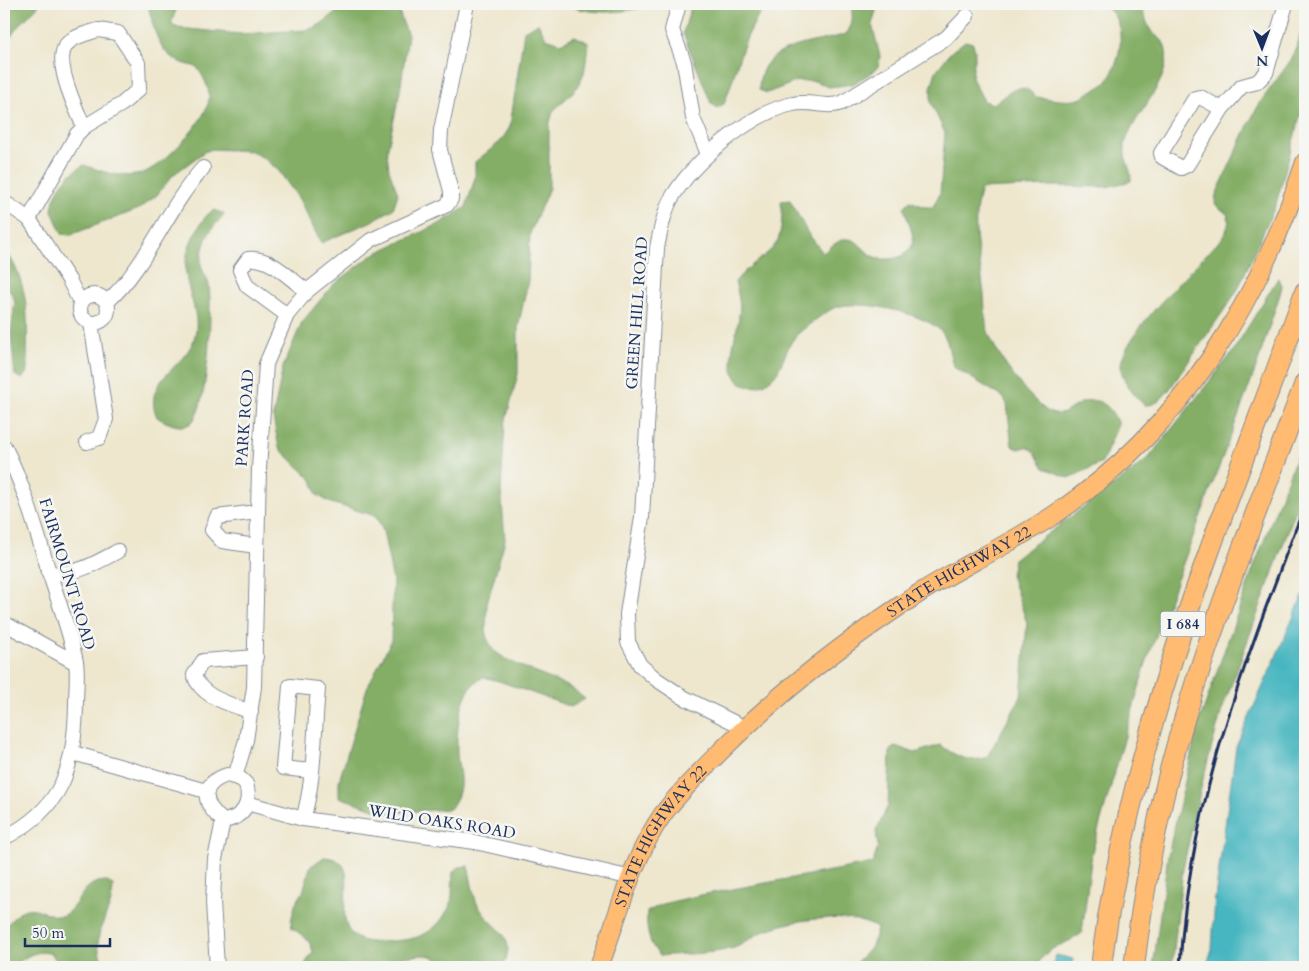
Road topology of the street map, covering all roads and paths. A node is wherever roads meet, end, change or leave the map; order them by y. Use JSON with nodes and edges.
{"nodes":[{"id":1,"x":467,"y":4,"type":"edge"},
{"id":2,"x":679,"y":4,"type":"edge"},
{"id":3,"x":1286,"y":4,"type":"edge"},
{"id":4,"x":967,"y":16,"type":"dead end"},
{"id":5,"x":1222,"y":109,"type":"junction"},
{"id":6,"x":84,"y":126,"type":"junction"},
{"id":7,"x":708,"y":154,"type":"junction"},
{"id":8,"x":1305,"y":162,"type":"edge"},
{"id":9,"x":203,"y":168,"type":"dead end"},
{"id":10,"x":4,"y":202,"type":"edge"},
{"id":11,"x":29,"y":219,"type":"junction"},
{"id":12,"x":307,"y":291,"type":"junction"},
{"id":13,"x":1305,"y":292,"type":"edge"},
{"id":14,"x":80,"y":302,"type":"junction"},
{"id":15,"x":107,"y":302,"type":"junction"},
{"id":16,"x":287,"y":315,"type":"junction"},
{"id":17,"x":91,"y":323,"type":"junction"},
{"id":18,"x":1305,"y":383,"type":"edge"},
{"id":19,"x":87,"y":442,"type":"dead end"},
{"id":20,"x":4,"y":446,"type":"edge"},
{"id":21,"x":257,"y":512,"type":"junction"},
{"id":22,"x":256,"y":546,"type":"junction"},
{"id":23,"x":118,"y":551,"type":"dead end"},
{"id":24,"x":50,"y":573,"type":"junction"},
{"id":25,"x":4,"y":623,"type":"edge"},
{"id":26,"x":256,"y":657,"type":"junction"},
{"id":27,"x":76,"y":664,"type":"junction"},
{"id":28,"x":251,"y":712,"type":"junction"},
{"id":29,"x":745,"y":728,"type":"junction"},
{"id":30,"x":73,"y":752,"type":"junction"},
{"id":31,"x":310,"y":771,"type":"junction"},
{"id":32,"x":235,"y":776,"type":"junction"},
{"id":33,"x":206,"y":791,"type":"junction"},
{"id":34,"x":247,"y":803,"type":"junction"},
{"id":35,"x":303,"y":820,"type":"junction"},
{"id":36,"x":222,"y":821,"type":"junction"},
{"id":37,"x":4,"y":838,"type":"edge"},
{"id":38,"x":632,"y":878,"type":"junction"},
{"id":39,"x":217,"y":967,"type":"edge"},
{"id":40,"x":599,"y":967,"type":"edge"},
{"id":41,"x":1101,"y":967,"type":"edge"},
{"id":42,"x":1134,"y":967,"type":"edge"}],
"edges":[{"from":1,"to":12,"type":"street","name":"PARK ROAD"},
{"from":2,"to":7,"type":"street"},
{"from":3,"to":5,"type":"street"},
{"from":4,"to":7,"type":"street","name":"GREEN HILL ROAD"},
{"from":5,"to":5,"type":"street"},
{"from":6,"to":6,"type":"street"},
{"from":6,"to":11,"type":"street"},
{"from":7,"to":29,"type":"street","name":"GREEN HILL ROAD"},
{"from":8,"to":29,"type":"main road","name":"STATE HIGHWAY 22"},
{"from":9,"to":15,"type":"street"},
{"from":10,"to":11,"type":"street"},
{"from":11,"to":14,"type":"street"},
{"from":12,"to":16,"type":"street","name":"PARK ROAD"},
{"from":12,"to":16,"type":"street"},
{"from":13,"to":41,"type":"highway","number":"I 684"},
{"from":14,"to":15,"type":"street"},
{"from":14,"to":17,"type":"street"},
{"from":15,"to":17,"type":"street"},
{"from":16,"to":21,"type":"street","name":"PARK ROAD"},
{"from":17,"to":19,"type":"street"},
{"from":18,"to":42,"type":"highway","number":"I 684"},
{"from":20,"to":24,"type":"street","name":"FAIRMOUNT ROAD"},
{"from":21,"to":22,"type":"street","name":"PARK ROAD"},
{"from":21,"to":22,"type":"street"},
{"from":22,"to":26,"type":"street","name":"PARK ROAD"},
{"from":23,"to":24,"type":"street"},
{"from":24,"to":27,"type":"street","name":"FAIRMOUNT ROAD"},
{"from":25,"to":27,"type":"street"},
{"from":26,"to":28,"type":"street","name":"PARK ROAD"},
{"from":26,"to":28,"type":"street"},
{"from":27,"to":30,"type":"street","name":"FAIRMOUNT ROAD"},
{"from":28,"to":32,"type":"street","name":"PARK ROAD"},
{"from":29,"to":38,"type":"main road","name":"STATE HIGHWAY 22"},
{"from":30,"to":33,"type":"street"},
{"from":30,"to":37,"type":"street","name":"FAIRMOUNT ROAD"},
{"from":31,"to":31,"type":"street"},
{"from":31,"to":35,"type":"street"},
{"from":32,"to":33,"type":"street"},
{"from":32,"to":34,"type":"street"},
{"from":33,"to":36,"type":"street"},
{"from":34,"to":35,"type":"street","name":"WILD OAKS ROAD"},
{"from":34,"to":36,"type":"street"},
{"from":35,"to":38,"type":"street","name":"WILD OAKS ROAD"},
{"from":36,"to":39,"type":"street"},
{"from":38,"to":40,"type":"main road","name":"STATE HIGHWAY 22"}]}
